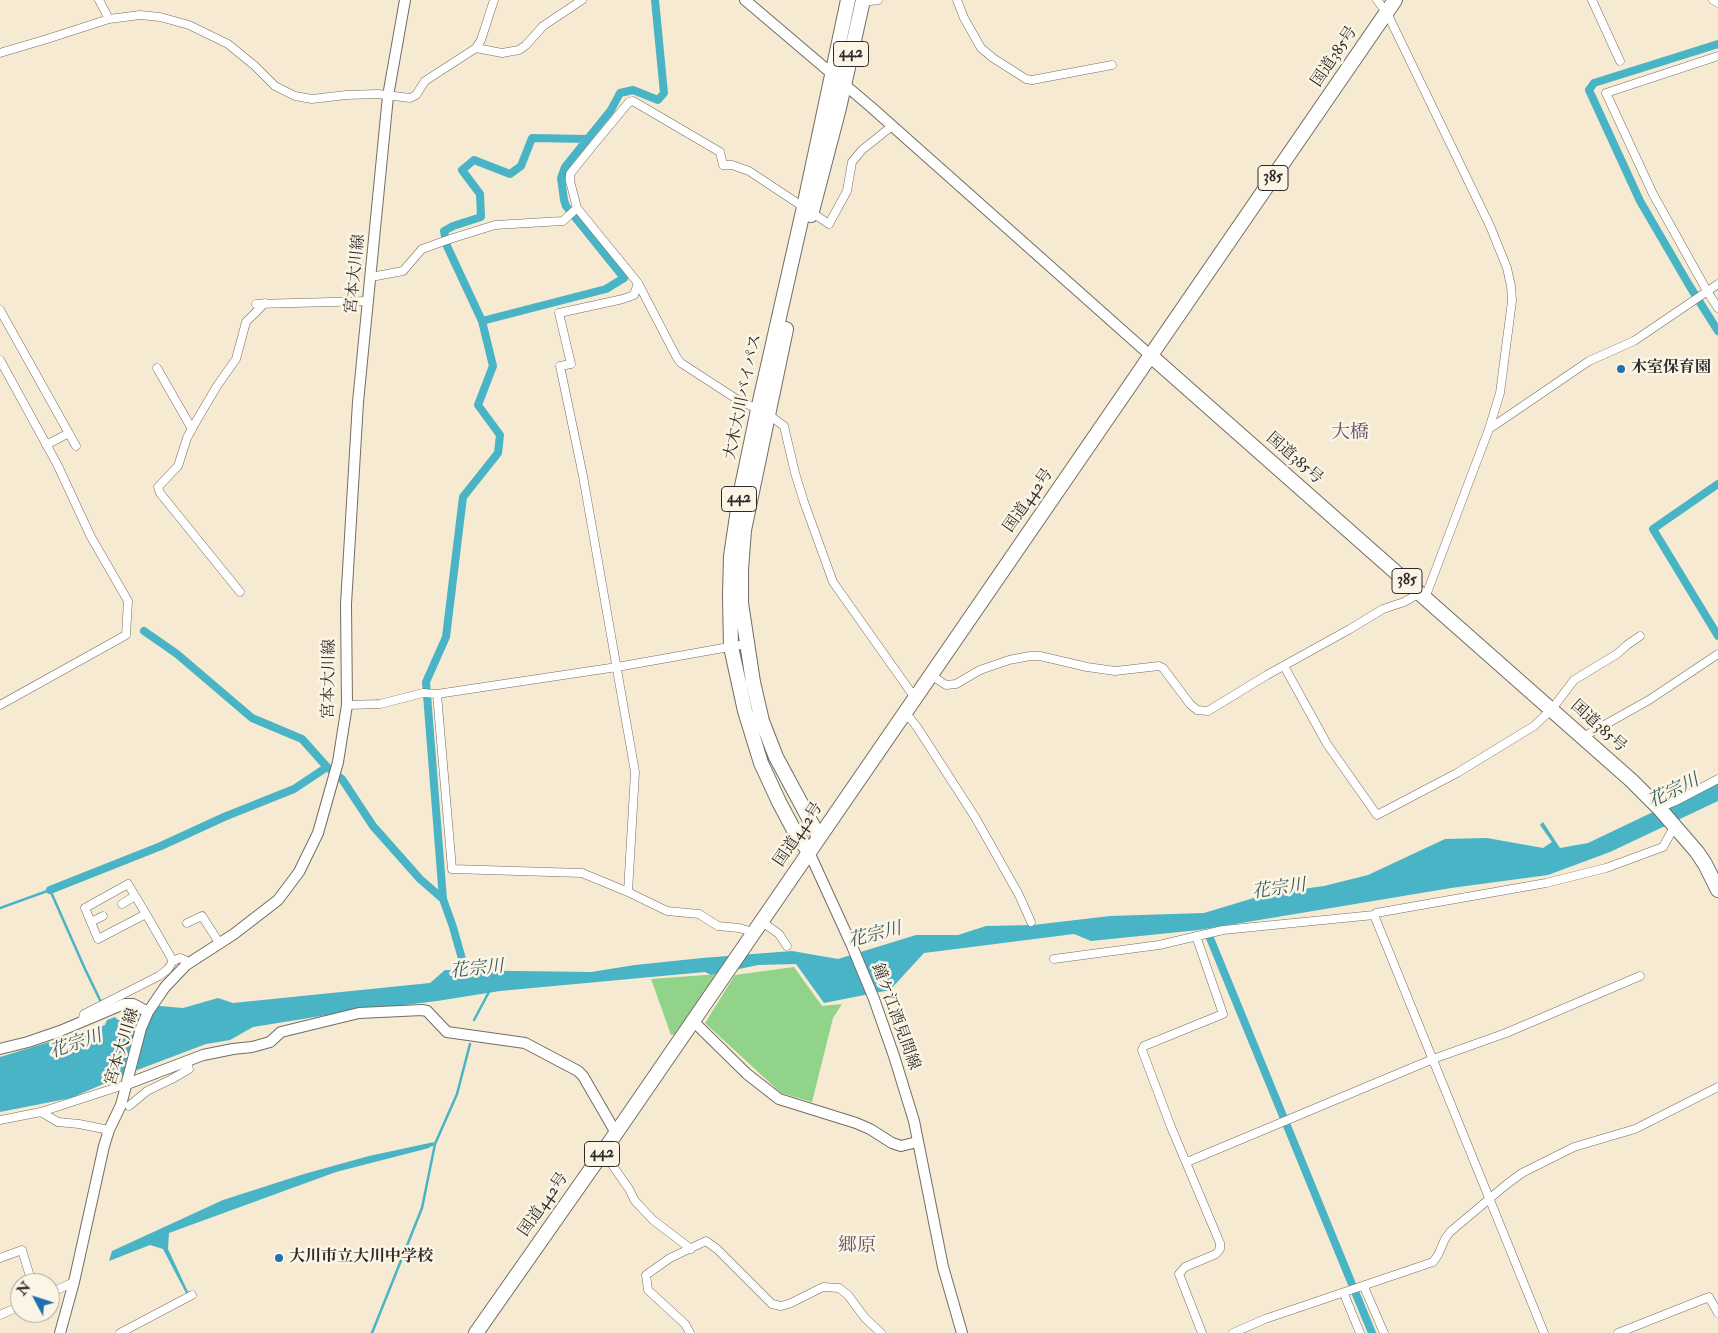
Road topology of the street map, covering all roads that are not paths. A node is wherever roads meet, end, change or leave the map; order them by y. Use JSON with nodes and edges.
{"nodes":[{"id":1,"x":99,"y":0,"type":"edge"},
{"id":2,"x":405,"y":0,"type":"edge"},
{"id":3,"x":494,"y":0,"type":"edge"},
{"id":4,"x":582,"y":0,"type":"edge"},
{"id":5,"x":745,"y":0,"type":"edge"},
{"id":6,"x":848,"y":0,"type":"edge"},
{"id":7,"x":878,"y":0,"type":"edge"},
{"id":8,"x":957,"y":0,"type":"edge"},
{"id":9,"x":1377,"y":0,"type":"edge"},
{"id":10,"x":1395,"y":0,"type":"edge"},
{"id":11,"x":1592,"y":0,"type":"edge"},
{"id":12,"x":1712,"y":0,"type":"edge"},
{"id":13,"x":863,"y":1,"type":"edge"},
{"id":14,"x":1718,"y":3,"type":"edge"},
{"id":15,"x":1387,"y":12,"type":"junction"},
{"id":16,"x":109,"y":19,"type":"junction"},
{"id":17,"x":476,"y":48,"type":"junction"},
{"id":18,"x":0,"y":53,"type":"edge"},
{"id":19,"x":1718,"y":56,"type":"edge"},
{"id":20,"x":1620,"y":62,"type":"dead end"},
{"id":21,"x":1112,"y":65,"type":"dead end"},
{"id":22,"x":832,"y":72,"type":"junction"},
{"id":23,"x":844,"y":84,"type":"junction"},
{"id":24,"x":388,"y":96,"type":"junction"},
{"id":25,"x":892,"y":126,"type":"junction"},
{"id":26,"x":824,"y":140,"type":"junction"},
{"id":27,"x":808,"y":210,"type":"junction"},
{"id":28,"x":574,"y":211,"type":"junction"},
{"id":29,"x":372,"y":277,"type":"junction"},
{"id":30,"x":638,"y":283,"type":"junction"},
{"id":31,"x":1718,"y":284,"type":"edge"},
{"id":32,"x":1704,"y":293,"type":"junction"},
{"id":33,"x":368,"y":301,"type":"junction"},
{"id":34,"x":256,"y":304,"type":"dead end"},
{"id":35,"x":265,"y":304,"type":"junction"},
{"id":36,"x":1718,"y":308,"type":"edge"},
{"id":37,"x":0,"y":310,"type":"edge"},
{"id":38,"x":1152,"y":356,"type":"junction"},
{"id":39,"x":0,"y":360,"type":"edge"},
{"id":40,"x":157,"y":368,"type":"dead end"},
{"id":41,"x":3,"y":372,"type":"edge"},
{"id":42,"x":764,"y":413,"type":"junction"},
{"id":43,"x":192,"y":429,"type":"junction"},
{"id":44,"x":1489,"y":429,"type":"junction"},
{"id":45,"x":69,"y":433,"type":"junction"},
{"id":46,"x":54,"y":441,"type":"junction"},
{"id":47,"x":76,"y":446,"type":"dead end"},
{"id":48,"x":240,"y":592,"type":"dead end"},
{"id":49,"x":1422,"y":595,"type":"junction"},
{"id":50,"x":1640,"y":636,"type":"dead end"},
{"id":51,"x":746,"y":644,"type":"junction"},
{"id":52,"x":731,"y":647,"type":"junction"},
{"id":53,"x":1718,"y":654,"type":"edge"},
{"id":54,"x":1284,"y":666,"type":"junction"},
{"id":55,"x":617,"y":667,"type":"junction"},
{"id":56,"x":931,"y":675,"type":"junction"},
{"id":57,"x":434,"y":694,"type":"junction"},
{"id":58,"x":915,"y":698,"type":"junction"},
{"id":59,"x":0,"y":705,"type":"edge"},
{"id":60,"x":347,"y":705,"type":"junction"},
{"id":61,"x":1552,"y":709,"type":"junction"},
{"id":62,"x":905,"y":712,"type":"junction"},
{"id":63,"x":1583,"y":737,"type":"junction"},
{"id":64,"x":1718,"y":779,"type":"edge"},
{"id":65,"x":1659,"y":808,"type":"junction"},
{"id":66,"x":1673,"y":825,"type":"junction"},
{"id":67,"x":819,"y":837,"type":"junction"},
{"id":68,"x":805,"y":859,"type":"junction"},
{"id":69,"x":1718,"y":890,"type":"edge"},
{"id":70,"x":628,"y":892,"type":"junction"},
{"id":71,"x":135,"y":896,"type":"junction"},
{"id":72,"x":122,"y":904,"type":"dead end"},
{"id":73,"x":146,"y":914,"type":"junction"},
{"id":74,"x":1374,"y":915,"type":"junction"},
{"id":75,"x":103,"y":916,"type":"dead end"},
{"id":76,"x":91,"y":922,"type":"junction"},
{"id":77,"x":1031,"y":922,"type":"dead end"},
{"id":78,"x":187,"y":923,"type":"dead end"},
{"id":79,"x":757,"y":926,"type":"junction"},
{"id":80,"x":1196,"y":936,"type":"junction"},
{"id":81,"x":220,"y":944,"type":"junction"},
{"id":82,"x":788,"y":946,"type":"dead end"},
{"id":83,"x":1054,"y":959,"type":"dead end"},
{"id":84,"x":173,"y":961,"type":"junction"},
{"id":85,"x":186,"y":965,"type":"junction"},
{"id":86,"x":1640,"y":976,"type":"dead end"},
{"id":87,"x":147,"y":1009,"type":"junction"},
{"id":88,"x":693,"y":1021,"type":"junction"},
{"id":89,"x":82,"y":1022,"type":"junction"},
{"id":90,"x":1,"y":1046,"type":"edge"},
{"id":91,"x":1433,"y":1059,"type":"junction"},
{"id":92,"x":187,"y":1061,"type":"junction"},
{"id":93,"x":128,"y":1081,"type":"junction"},
{"id":94,"x":1718,"y":1087,"type":"edge"},
{"id":95,"x":129,"y":1106,"type":"dead end"},
{"id":96,"x":41,"y":1112,"type":"junction"},
{"id":97,"x":0,"y":1120,"type":"edge"},
{"id":98,"x":109,"y":1130,"type":"junction"},
{"id":99,"x":616,"y":1134,"type":"junction"},
{"id":100,"x":917,"y":1142,"type":"junction"},
{"id":101,"x":603,"y":1152,"type":"junction"},
{"id":102,"x":1187,"y":1162,"type":"junction"},
{"id":103,"x":1489,"y":1200,"type":"junction"},
{"id":104,"x":690,"y":1250,"type":"junction"},
{"id":105,"x":0,"y":1258,"type":"edge"},
{"id":106,"x":29,"y":1273,"type":"edge"},
{"id":107,"x":74,"y":1282,"type":"junction"},
{"id":108,"x":60,"y":1288,"type":"edge"},
{"id":109,"x":1354,"y":1290,"type":"junction"},
{"id":110,"x":189,"y":1297,"type":"dead end"},
{"id":111,"x":1718,"y":1313,"type":"edge"},
{"id":112,"x":60,"y":1333,"type":"edge"},
{"id":113,"x":120,"y":1333,"type":"edge"},
{"id":114,"x":476,"y":1333,"type":"edge"},
{"id":115,"x":690,"y":1333,"type":"edge"},
{"id":116,"x":879,"y":1333,"type":"edge"},
{"id":117,"x":962,"y":1333,"type":"edge"},
{"id":118,"x":1202,"y":1333,"type":"edge"},
{"id":119,"x":1233,"y":1333,"type":"edge"},
{"id":120,"x":1360,"y":1333,"type":"edge"},
{"id":121,"x":1384,"y":1333,"type":"edge"},
{"id":122,"x":1544,"y":1333,"type":"edge"},
{"id":123,"x":1618,"y":1333,"type":"edge"}],
"edges":[{"from":1,"to":16,"type":"street"},
{"from":2,"to":24,"type":"main road","name":"宮本大川線"},
{"from":3,"to":17,"type":"street"},
{"from":4,"to":17,"type":"street"},
{"from":5,"to":22,"type":"main road"},
{"from":6,"to":22,"type":"highway","name":"大木大川バイパス","number":"442"},
{"from":7,"to":13,"type":"street"},
{"from":8,"to":21,"type":"street"},
{"from":9,"to":15,"type":"street"},
{"from":10,"to":15,"type":"highway","name":"国道385号","number":"385"},
{"from":11,"to":20,"type":"street"},
{"from":12,"to":14,"type":"street"},
{"from":13,"to":23,"type":"highway","name":"大木大川バイパス","number":"442"},
{"from":15,"to":38,"type":"highway","name":"国道385号","number":"385"},
{"from":15,"to":44,"type":"street"},
{"from":16,"to":18,"type":"street"},
{"from":16,"to":24,"type":"street"},
{"from":17,"to":24,"type":"street"},
{"from":19,"to":32,"type":"street"},
{"from":22,"to":23,"type":"main road"},
{"from":22,"to":26,"type":"highway","name":"大木大川バイパス","number":"442"},
{"from":23,"to":25,"type":"main road"},
{"from":23,"to":26,"type":"highway","name":"大木大川バイパス","number":"442"},
{"from":24,"to":29,"type":"main road","name":"宮本大川線"},
{"from":25,"to":27,"type":"street"},
{"from":25,"to":38,"type":"main road"},
{"from":26,"to":27,"type":"highway","name":"大木大川バイパス","number":"442"},
{"from":27,"to":28,"type":"street"},
{"from":27,"to":42,"type":"highway","name":"大木大川バイパス","number":"442"},
{"from":28,"to":29,"type":"street"},
{"from":28,"to":30,"type":"street"},
{"from":29,"to":33,"type":"main road","name":"宮本大川線"},
{"from":30,"to":42,"type":"street"},
{"from":30,"to":55,"type":"street"},
{"from":31,"to":32,"type":"street"},
{"from":32,"to":36,"type":"street"},
{"from":32,"to":44,"type":"street"},
{"from":33,"to":35,"type":"street"},
{"from":33,"to":60,"type":"main road","name":"宮本大川線"},
{"from":34,"to":35,"type":"street"},
{"from":35,"to":43,"type":"street"},
{"from":37,"to":45,"type":"street"},
{"from":38,"to":49,"type":"highway","name":"国道385号","number":"385"},
{"from":38,"to":56,"type":"highway","name":"国道442号","number":"442"},
{"from":39,"to":41,"type":"street"},
{"from":40,"to":43,"type":"street"},
{"from":41,"to":46,"type":"street"},
{"from":42,"to":51,"type":"highway","name":"大木大川バイパス","number":"442"},
{"from":42,"to":52,"type":"highway","name":"大木大川バイパス","number":"442"},
{"from":42,"to":58,"type":"street"},
{"from":43,"to":48,"type":"street"},
{"from":44,"to":49,"type":"street"},
{"from":45,"to":46,"type":"street"},
{"from":45,"to":47,"type":"street"},
{"from":46,"to":59,"type":"street"},
{"from":49,"to":54,"type":"street"},
{"from":49,"to":61,"type":"highway","name":"国道385号","number":"385"},
{"from":50,"to":61,"type":"street"},
{"from":51,"to":52,"type":"street"},
{"from":51,"to":67,"type":"highway","name":"大木大川バイパス","number":"442"},
{"from":52,"to":55,"type":"street"},
{"from":52,"to":68,"type":"highway","name":"大木大川バイパス","number":"442"},
{"from":53,"to":63,"type":"street"},
{"from":54,"to":56,"type":"street"},
{"from":54,"to":61,"type":"street"},
{"from":55,"to":57,"type":"street"},
{"from":55,"to":70,"type":"street"},
{"from":56,"to":58,"type":"highway","name":"国道442号","number":"442"},
{"from":57,"to":60,"type":"street"},
{"from":57,"to":70,"type":"street"},
{"from":58,"to":62,"type":"highway","name":"国道442号","number":"442"},
{"from":60,"to":81,"type":"main road","name":"宮本大川線"},
{"from":61,"to":63,"type":"highway","name":"国道385号","number":"385"},
{"from":62,"to":67,"type":"highway","name":"国道442号","number":"442"},
{"from":62,"to":77,"type":"street"},
{"from":63,"to":65,"type":"highway","name":"国道385号","number":"385"},
{"from":64,"to":65,"type":"street"},
{"from":65,"to":66,"type":"highway","name":"国道385号","number":"385"},
{"from":66,"to":69,"type":"highway","name":"国道385号","number":"385"},
{"from":66,"to":74,"type":"street"},
{"from":67,"to":68,"type":"highway","name":"国道442号","number":"442"},
{"from":68,"to":79,"type":"highway","name":"国道442号","number":"442"},
{"from":68,"to":100,"type":"main road","name":"鐘ケ江酒見間線"},
{"from":70,"to":79,"type":"street"},
{"from":71,"to":72,"type":"street"},
{"from":71,"to":73,"type":"street"},
{"from":71,"to":76,"type":"street"},
{"from":73,"to":76,"type":"street"},
{"from":73,"to":84,"type":"street"},
{"from":74,"to":80,"type":"street"},
{"from":74,"to":91,"type":"street"},
{"from":75,"to":76,"type":"street"},
{"from":78,"to":81,"type":"street"},
{"from":79,"to":82,"type":"street"},
{"from":79,"to":88,"type":"highway","name":"国道442号","number":"442"},
{"from":80,"to":83,"type":"street"},
{"from":80,"to":102,"type":"street"},
{"from":81,"to":85,"type":"main road","name":"宮本大川線"},
{"from":84,"to":85,"type":"street"},
{"from":84,"to":89,"type":"street"},
{"from":85,"to":87,"type":"main road","name":"宮本大川線"},
{"from":86,"to":91,"type":"street"},
{"from":87,"to":89,"type":"main road"},
{"from":87,"to":93,"type":"main road","name":"宮本大川線"},
{"from":88,"to":99,"type":"highway","name":"国道442号","number":"442"},
{"from":88,"to":100,"type":"main road"},
{"from":89,"to":90,"type":"main road"},
{"from":91,"to":102,"type":"street"},
{"from":91,"to":103,"type":"street"},
{"from":92,"to":93,"type":"main road"},
{"from":92,"to":95,"type":"street"},
{"from":92,"to":99,"type":"main road"},
{"from":93,"to":96,"type":"street"},
{"from":93,"to":98,"type":"main road","name":"宮本大川線"},
{"from":94,"to":103,"type":"street"},
{"from":96,"to":97,"type":"street"},
{"from":96,"to":98,"type":"street"},
{"from":98,"to":107,"type":"main road","name":"宮本大川線"},
{"from":99,"to":101,"type":"highway","name":"国道442号","number":"442"},
{"from":100,"to":117,"type":"main road","name":"鐘ケ江酒見間線"},
{"from":101,"to":104,"type":"street"},
{"from":101,"to":114,"type":"highway","name":"国道442号","number":"442"},
{"from":102,"to":118,"type":"street"},
{"from":103,"to":109,"type":"street"},
{"from":103,"to":122,"type":"street"},
{"from":104,"to":115,"type":"street"},
{"from":104,"to":116,"type":"street"},
{"from":105,"to":106,"type":"street"},
{"from":107,"to":108,"type":"street"},
{"from":107,"to":112,"type":"main road","name":"宮本大川線"},
{"from":109,"to":119,"type":"street"},
{"from":109,"to":120,"type":"street"},
{"from":109,"to":121,"type":"street"},
{"from":110,"to":113,"type":"street"},
{"from":111,"to":123,"type":"street"}]}
